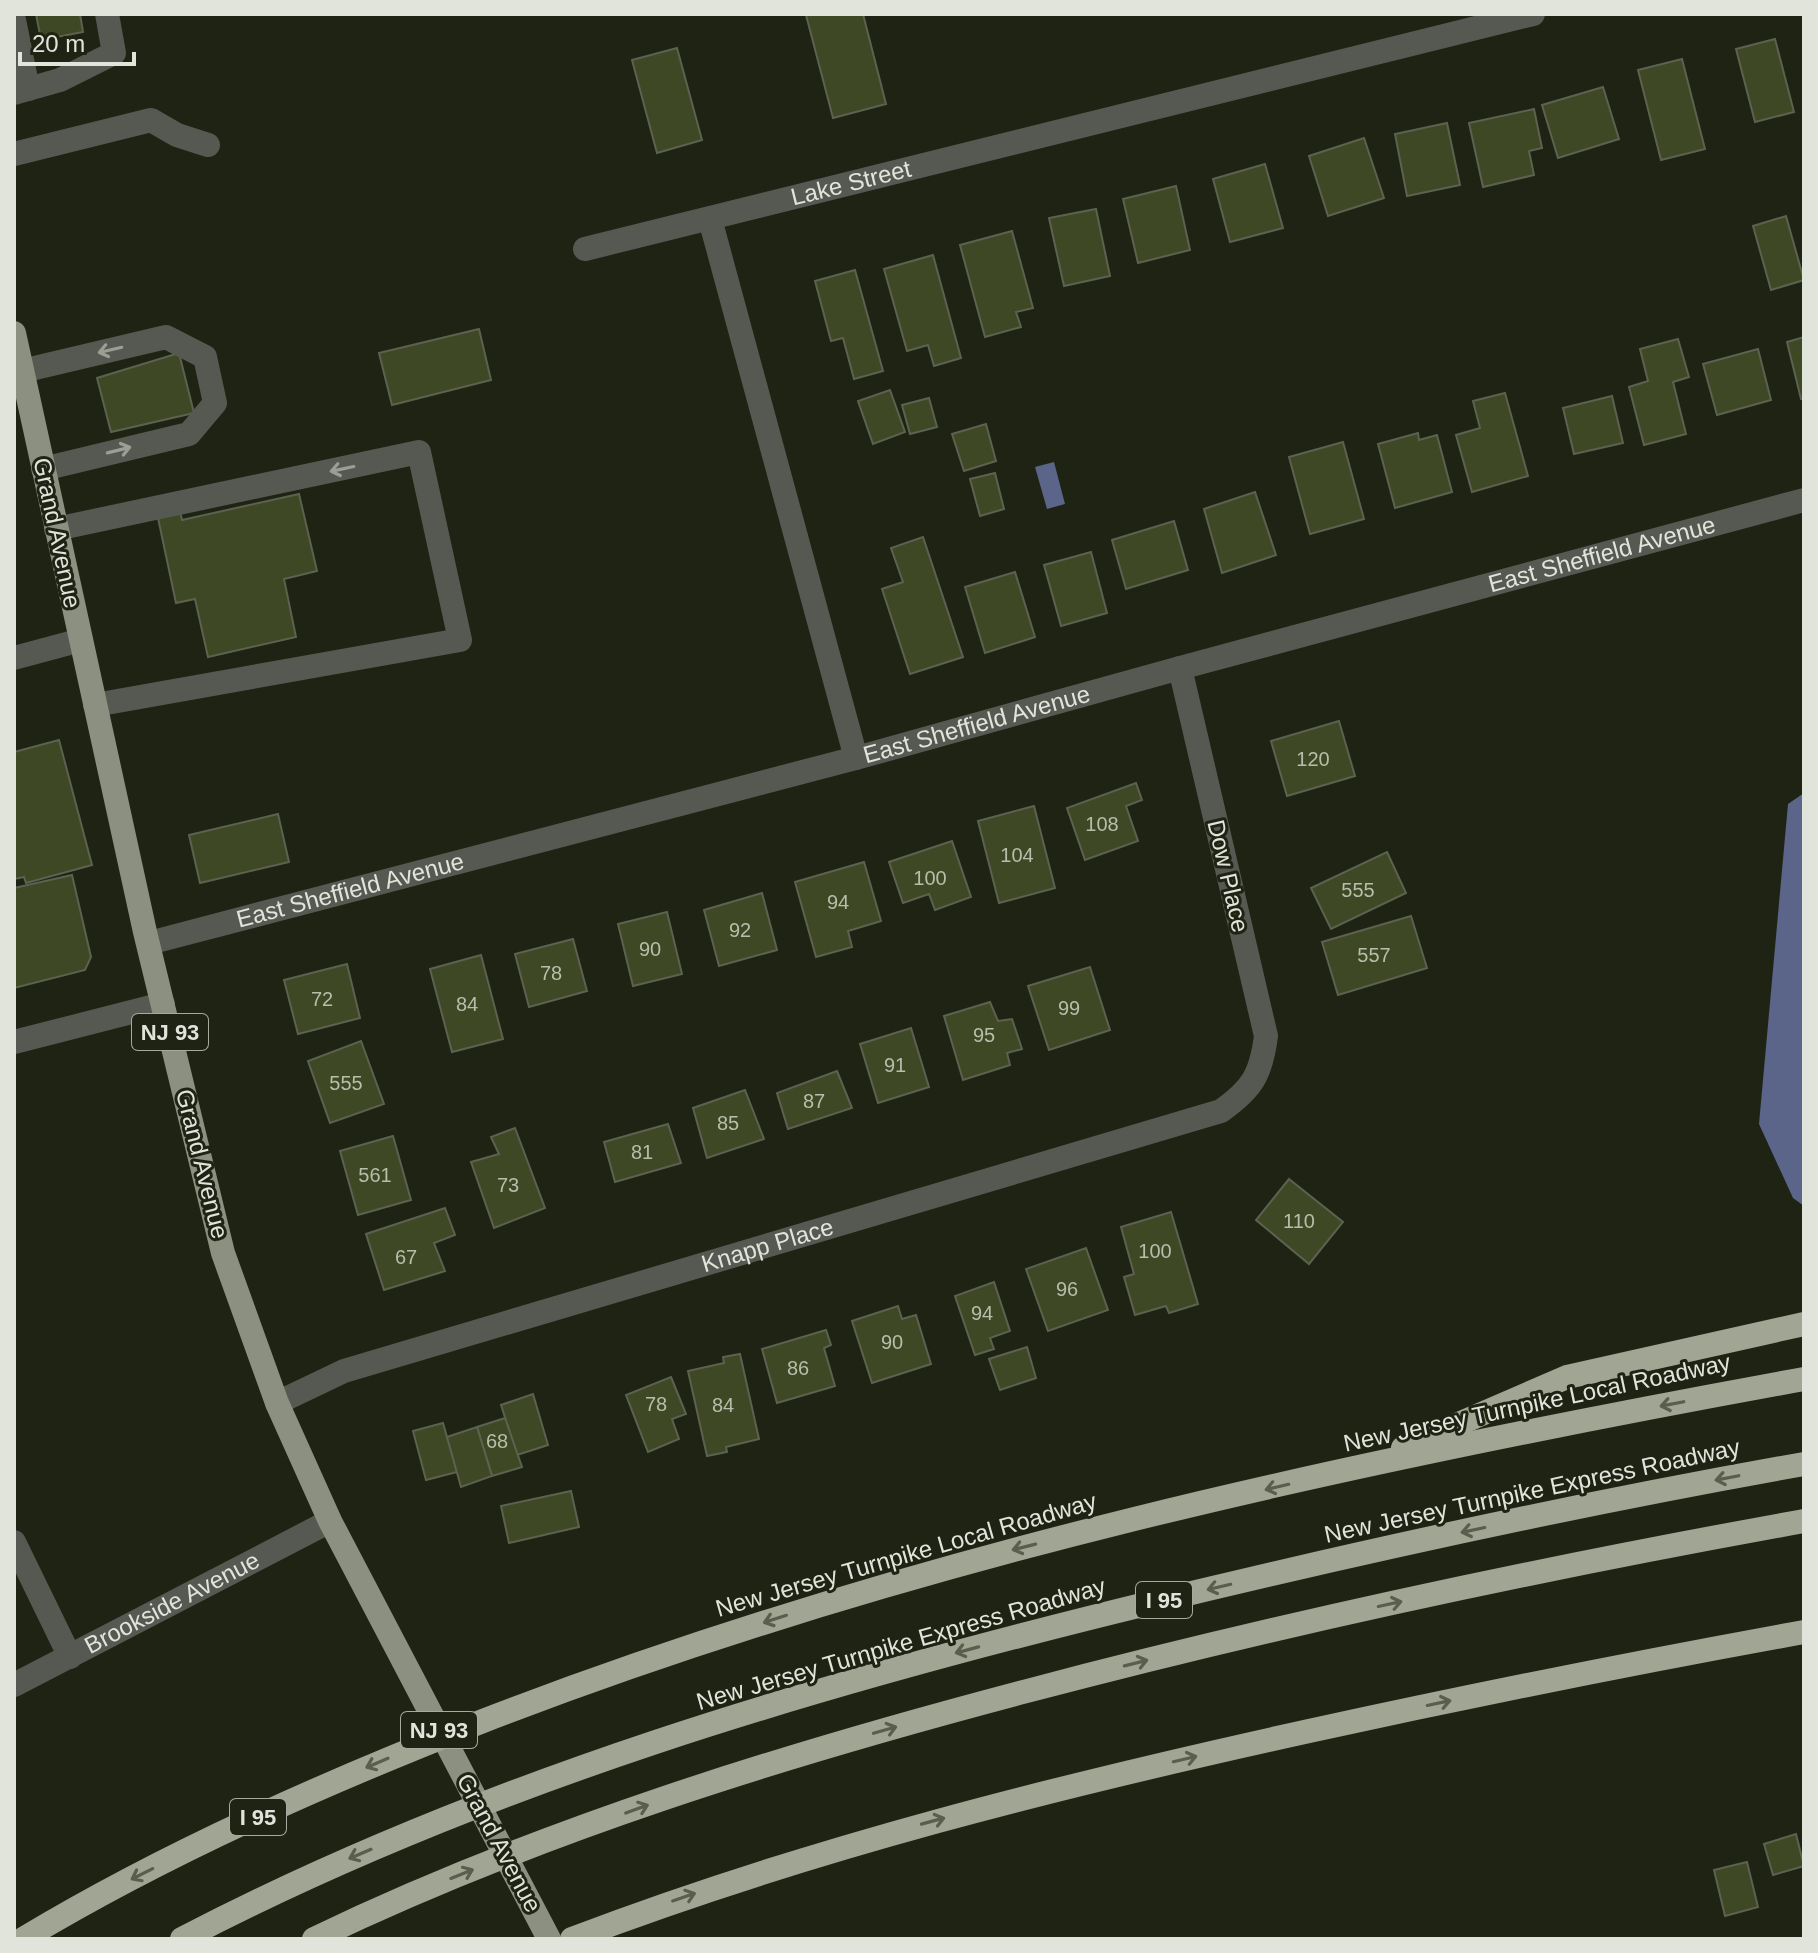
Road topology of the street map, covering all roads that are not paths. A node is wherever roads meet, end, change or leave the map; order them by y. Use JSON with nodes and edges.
{"nodes":[{"id":1,"x":107,"y":14,"type":"edge"},
{"id":2,"x":1533,"y":14,"type":"edge"},
{"id":3,"x":14,"y":20,"type":"edge"},
{"id":4,"x":21,"y":91,"type":"edge"},
{"id":5,"x":208,"y":145,"type":"dead end"},
{"id":6,"x":14,"y":154,"type":"edge"},
{"id":7,"x":710,"y":219,"type":"junction"},
{"id":8,"x":585,"y":249,"type":"dead end"},
{"id":9,"x":17,"y":353,"type":"edge"},
{"id":10,"x":43,"y":469,"type":"junction"},
{"id":11,"x":1804,"y":500,"type":"edge"},
{"id":12,"x":56,"y":529,"type":"junction"},
{"id":13,"x":81,"y":640,"type":"junction"},
{"id":14,"x":14,"y":658,"type":"edge"},
{"id":15,"x":1180,"y":668,"type":"junction"},
{"id":16,"x":95,"y":705,"type":"junction"},
{"id":17,"x":856,"y":758,"type":"junction"},
{"id":18,"x":149,"y":943,"type":"junction"},
{"id":19,"x":163,"y":1004,"type":"junction"},
{"id":20,"x":14,"y":1042,"type":"edge"},
{"id":21,"x":1253,"y":1083,"type":"joint"},
{"id":22,"x":1804,"y":1324,"type":"edge"},
{"id":23,"x":1804,"y":1379,"type":"edge"},
{"id":24,"x":277,"y":1403,"type":"junction"},
{"id":25,"x":1804,"y":1464,"type":"edge"},
{"id":26,"x":1353,"y":1469,"type":"junction"},
{"id":27,"x":330,"y":1521,"type":"junction"},
{"id":28,"x":1804,"y":1521,"type":"edge"},
{"id":29,"x":14,"y":1542,"type":"edge"},
{"id":30,"x":1804,"y":1632,"type":"edge"},
{"id":31,"x":70,"y":1657,"type":"junction"},
{"id":32,"x":14,"y":1685,"type":"edge"},
{"id":33,"x":23,"y":1939,"type":"edge"},
{"id":34,"x":182,"y":1939,"type":"edge"},
{"id":35,"x":314,"y":1939,"type":"edge"},
{"id":36,"x":549,"y":1939,"type":"edge"},
{"id":37,"x":572,"y":1939,"type":"edge"}],
"edges":[{"from":1,"to":4,"type":"street"},
{"from":2,"to":7,"type":"street","name":"Lake Street"},
{"from":3,"to":4,"type":"street"},
{"from":5,"to":6,"type":"street"},
{"from":7,"to":8,"type":"street","name":"Lake Street"},
{"from":7,"to":17,"type":"street"},
{"from":9,"to":10,"type":"main road","name":"Grand Avenue","number":"NJ 93"},
{"from":10,"to":9,"type":"street","one_way":true},
{"from":10,"to":12,"type":"main road","name":"Grand Avenue","number":"NJ 93"},
{"from":11,"to":15,"type":"street","name":"East Sheffield Avenue"},
{"from":12,"to":13,"type":"main road","name":"Grand Avenue","number":"NJ 93"},
{"from":16,"to":12,"type":"street","one_way":true},
{"from":13,"to":14,"type":"street"},
{"from":13,"to":16,"type":"main road","name":"Grand Avenue","number":"NJ 93"},
{"from":15,"to":17,"type":"street","name":"East Sheffield Avenue"},
{"from":15,"to":21,"type":"street","name":"Dow Place"},
{"from":16,"to":18,"type":"main road","name":"Grand Avenue","number":"NJ 93"},
{"from":17,"to":18,"type":"street","name":"East Sheffield Avenue"},
{"from":18,"to":19,"type":"main road","name":"Grand Avenue","number":"NJ 93"},
{"from":19,"to":20,"type":"street"},
{"from":19,"to":24,"type":"main road","name":"Grand Avenue","number":"NJ 93"},
{"from":21,"to":24,"type":"street","name":"Knapp Place"},
{"from":22,"to":26,"type":"highway"},
{"from":23,"to":26,"type":"highway","name":"New Jersey Turnpike Local Roadway","number":"I 95","one_way":true},
{"from":24,"to":27,"type":"main road","name":"Grand Avenue","number":"NJ 93"},
{"from":25,"to":34,"type":"highway","name":"New Jersey Turnpike Express Roadway","number":"I 95","one_way":true},
{"from":26,"to":33,"type":"highway","name":"New Jersey Turnpike Local Roadway","number":"I 95","one_way":true},
{"from":27,"to":31,"type":"street","name":"Brookside Avenue"},
{"from":27,"to":36,"type":"main road","name":"Grand Avenue","number":"NJ 93"},
{"from":35,"to":28,"type":"highway","number":"I 95","one_way":true},
{"from":29,"to":31,"type":"street"},
{"from":37,"to":30,"type":"highway","one_way":true},
{"from":31,"to":32,"type":"street","name":"Brookside Avenue"}]}
